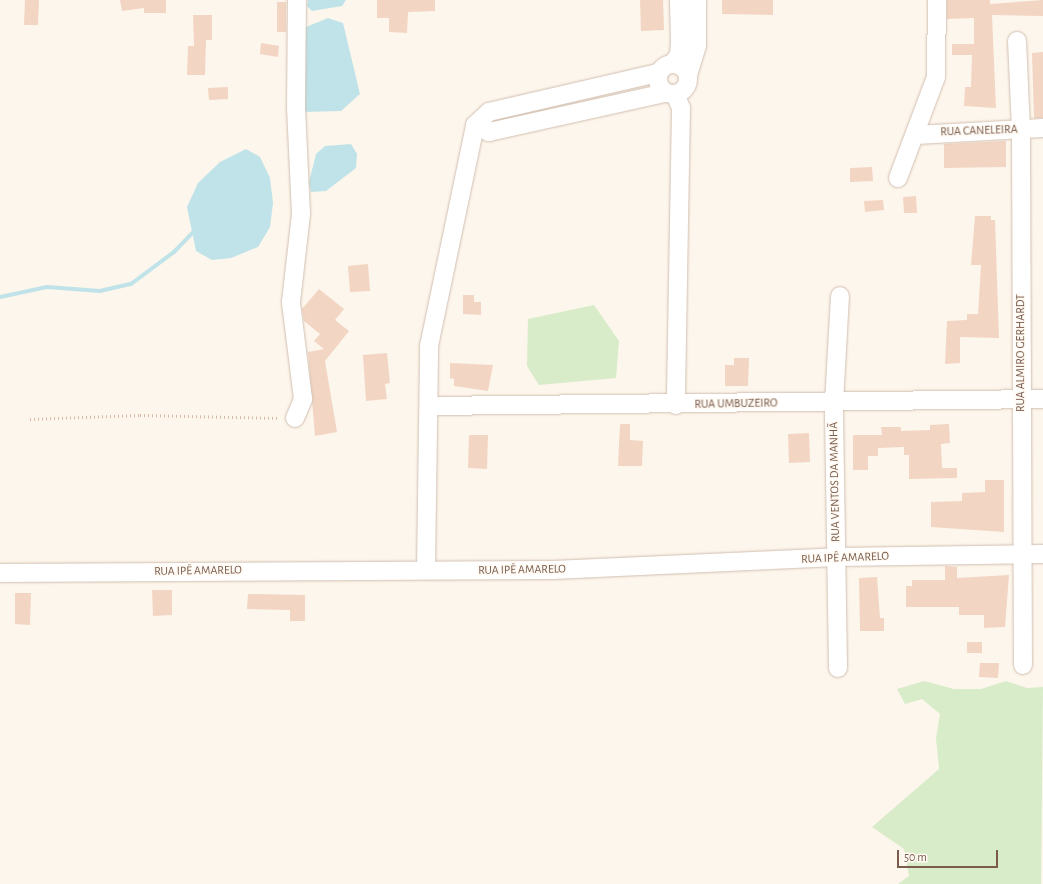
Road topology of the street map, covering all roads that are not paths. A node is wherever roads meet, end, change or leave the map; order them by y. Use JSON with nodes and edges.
{"nodes":[{"id":1,"x":297,"y":0,"type":"edge"},
{"id":2,"x":679,"y":0,"type":"edge"},
{"id":3,"x":697,"y":0,"type":"edge"},
{"id":4,"x":937,"y":0,"type":"edge"},
{"id":5,"x":1017,"y":41,"type":"dead end"},
{"id":6,"x":665,"y":68,"type":"junction"},
{"id":7,"x":688,"y":76,"type":"junction"},
{"id":8,"x":670,"y":94,"type":"junction"},
{"id":9,"x":544,"y":98,"type":"junction"},
{"id":10,"x":546,"y":118,"type":"junction"},
{"id":11,"x":475,"y":125,"type":"junction"},
{"id":12,"x":1043,"y":128,"type":"edge"},
{"id":13,"x":1021,"y":130,"type":"junction"},
{"id":14,"x":916,"y":135,"type":"junction"},
{"id":15,"x":898,"y":178,"type":"dead end"},
{"id":16,"x":840,"y":296,"type":"dead end"},
{"id":17,"x":1020,"y":398,"type":"junction"},
{"id":18,"x":1043,"y":399,"type":"edge"},
{"id":19,"x":834,"y":403,"type":"junction"},
{"id":20,"x":676,"y":405,"type":"junction"},
{"id":21,"x":429,"y":406,"type":"junction"},
{"id":22,"x":294,"y":418,"type":"road end"},
{"id":23,"x":1022,"y":554,"type":"junction"},
{"id":24,"x":1043,"y":554,"type":"edge"},
{"id":25,"x":837,"y":557,"type":"junction"},
{"id":26,"x":426,"y":570,"type":"junction"},
{"id":27,"x":0,"y":574,"type":"edge"},
{"id":28,"x":1023,"y":665,"type":"dead end"},
{"id":29,"x":838,"y":668,"type":"dead end"}],
"edges":[{"from":1,"to":22,"type":"street"},
{"from":2,"to":6,"type":"street"},
{"from":3,"to":7,"type":"street"},
{"from":4,"to":14,"type":"street"},
{"from":5,"to":13,"type":"street","name":"RUA ALMIRO GERHARDT"},
{"from":6,"to":7,"type":"street"},
{"from":6,"to":8,"type":"street"},
{"from":6,"to":9,"type":"street"},
{"from":7,"to":8,"type":"street"},
{"from":8,"to":10,"type":"street"},
{"from":8,"to":20,"type":"street"},
{"from":9,"to":10,"type":"street"},
{"from":9,"to":11,"type":"street"},
{"from":10,"to":11,"type":"street"},
{"from":11,"to":21,"type":"street"},
{"from":12,"to":13,"type":"street","name":"RUA CANELEIRA"},
{"from":13,"to":14,"type":"street","name":"RUA CANELEIRA"},
{"from":13,"to":17,"type":"street","name":"RUA ALMIRO GERHARDT"},
{"from":14,"to":15,"type":"street"},
{"from":16,"to":19,"type":"street","name":"RUA VENTOS DA MANHÃ"},
{"from":17,"to":18,"type":"street","name":"RUA UMBUZEIRO"},
{"from":17,"to":19,"type":"street","name":"RUA UMBUZEIRO"},
{"from":17,"to":23,"type":"street","name":"RUA ALMIRO GERHARDT"},
{"from":19,"to":20,"type":"street","name":"RUA UMBUZEIRO"},
{"from":19,"to":25,"type":"street","name":"RUA VENTOS DA MANHÃ"},
{"from":20,"to":21,"type":"street","name":"RUA UMBUZEIRO"},
{"from":21,"to":26,"type":"street"},
{"from":23,"to":24,"type":"street","name":"RUA IPÊ AMARELO"},
{"from":23,"to":25,"type":"street","name":"RUA IPÊ AMARELO"},
{"from":23,"to":28,"type":"street","name":"RUA ALMIRO GERHARDT"},
{"from":25,"to":26,"type":"street","name":"RUA IPÊ AMARELO"},
{"from":25,"to":29,"type":"street","name":"RUA VENTOS DA MANHÃ"},
{"from":26,"to":27,"type":"street","name":"RUA IPÊ AMARELO"}]}
